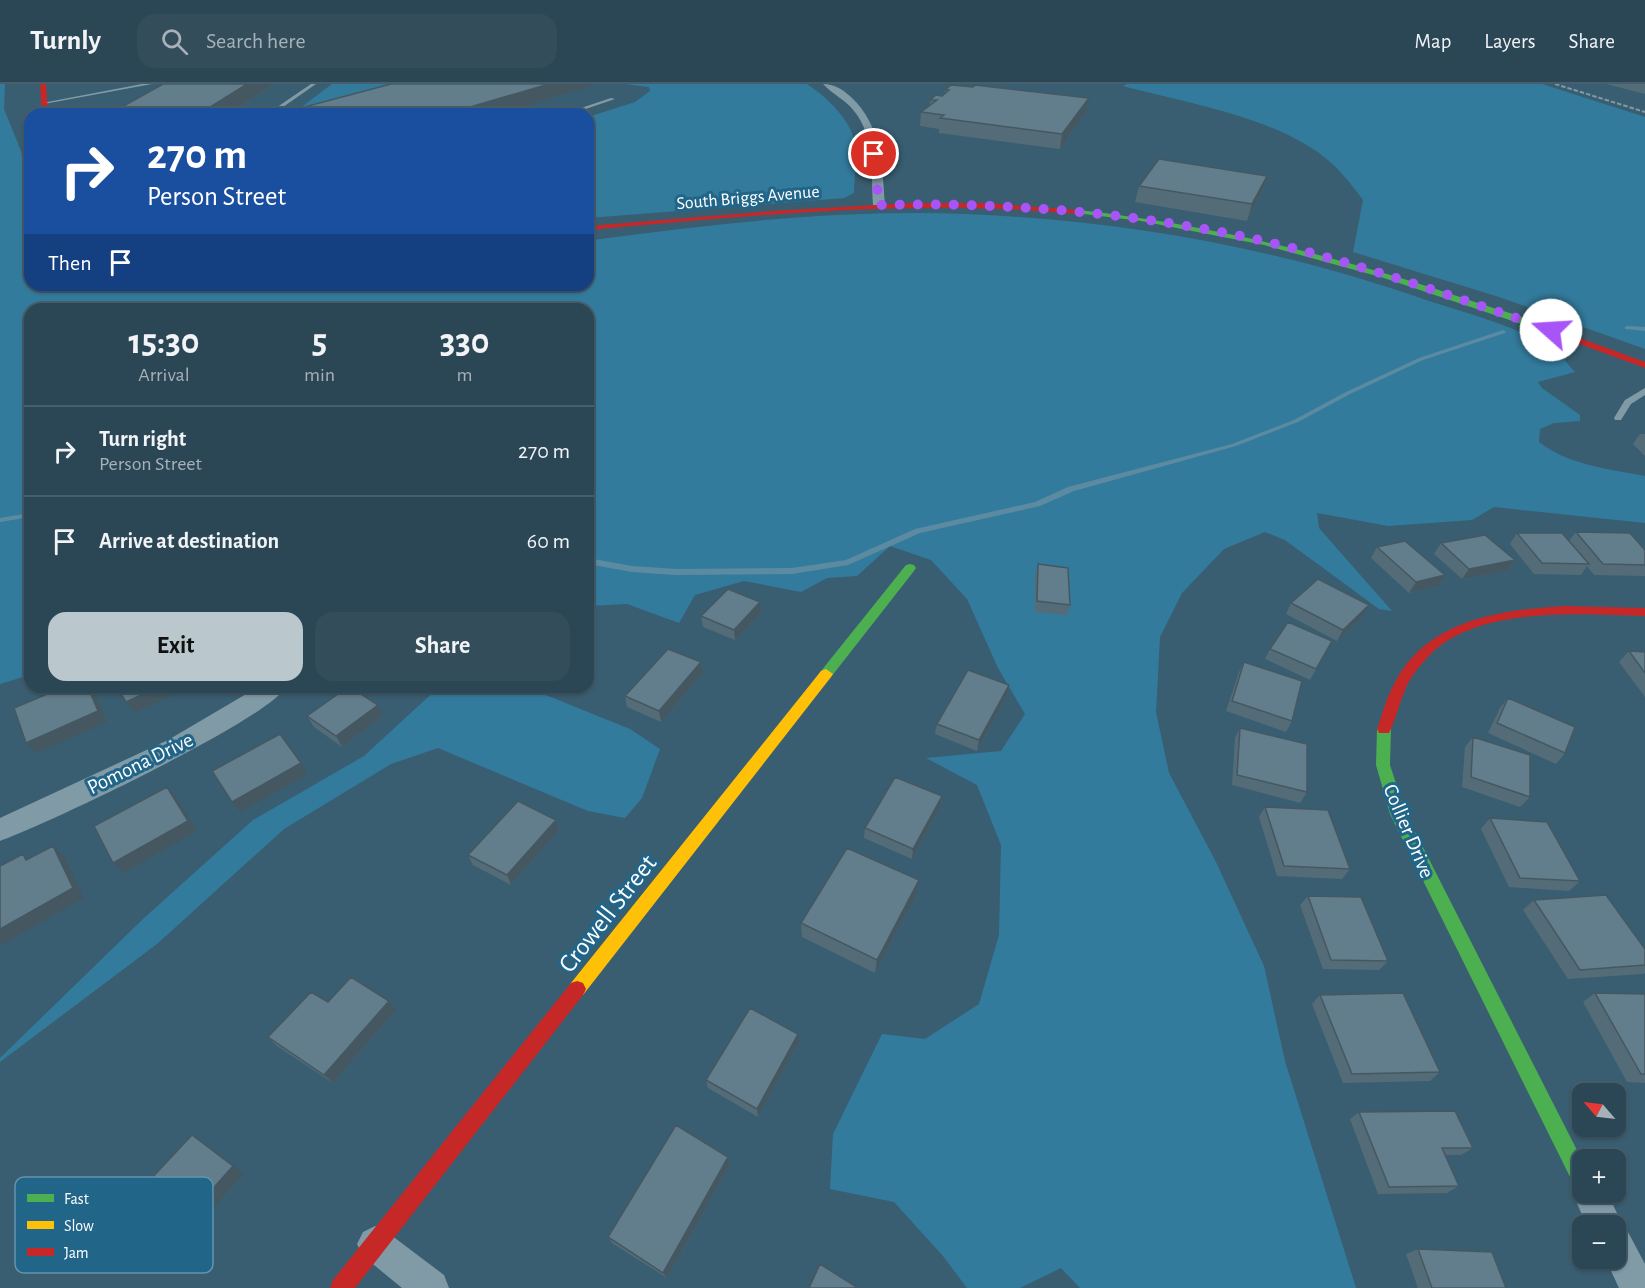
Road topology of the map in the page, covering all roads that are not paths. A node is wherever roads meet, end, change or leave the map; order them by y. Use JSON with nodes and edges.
{"nodes":[{"id":1,"x":43,"y":84,"type":"edge"},
{"id":2,"x":150,"y":84,"type":"edge"},
{"id":3,"x":314,"y":84,"type":"edge"},
{"id":4,"x":827,"y":84,"type":"edge"},
{"id":5,"x":613,"y":99,"type":"dead end"},
{"id":6,"x":45,"y":108,"type":"edge"},
{"id":7,"x":49,"y":108,"type":"edge"},
{"id":8,"x":279,"y":108,"type":"edge"},
{"id":9,"x":585,"y":108,"type":"edge"},
{"id":10,"x":879,"y":205,"type":"junction"},
{"id":11,"x":594,"y":228,"type":"edge"},
{"id":12,"x":1645,"y":365,"type":"edge"},
{"id":13,"x":1645,"y":390,"type":"edge"},
{"id":14,"x":1618,"y":418,"type":"dead end"},
{"id":15,"x":910,"y":567,"type":"dead end"},
{"id":16,"x":1645,"y":612,"type":"edge"},
{"id":17,"x":267,"y":693,"type":"edge"},
{"id":18,"x":0,"y":830,"type":"edge"},
{"id":19,"x":1572,"y":1160,"type":"edge"},
{"id":20,"x":375,"y":1244,"type":"junction"},
{"id":21,"x":1626,"y":1264,"type":"edge"},
{"id":22,"x":341,"y":1288,"type":"edge"},
{"id":23,"x":431,"y":1288,"type":"edge"},
{"id":24,"x":1638,"y":1288,"type":"edge"}],
"edges":[{"from":1,"to":6,"type":"street"},
{"from":2,"to":7,"type":"lane"},
{"from":3,"to":8,"type":"lane"},
{"from":4,"to":10,"type":"street"},
{"from":5,"to":9,"type":"lane"},
{"from":10,"to":11,"type":"street","name":"South Briggs Avenue"},
{"from":10,"to":12,"type":"street","name":"South Briggs Avenue"},
{"from":13,"to":14,"type":"lane"},
{"from":15,"to":20,"type":"street","name":"Crowell Street"},
{"from":16,"to":19,"type":"street","name":"Collier Drive"},
{"from":17,"to":18,"type":"street","name":"Pomona Drive"},
{"from":20,"to":22,"type":"street","name":"Crowell Street"},
{"from":20,"to":23,"type":"street"},
{"from":21,"to":24,"type":"street"}]}
